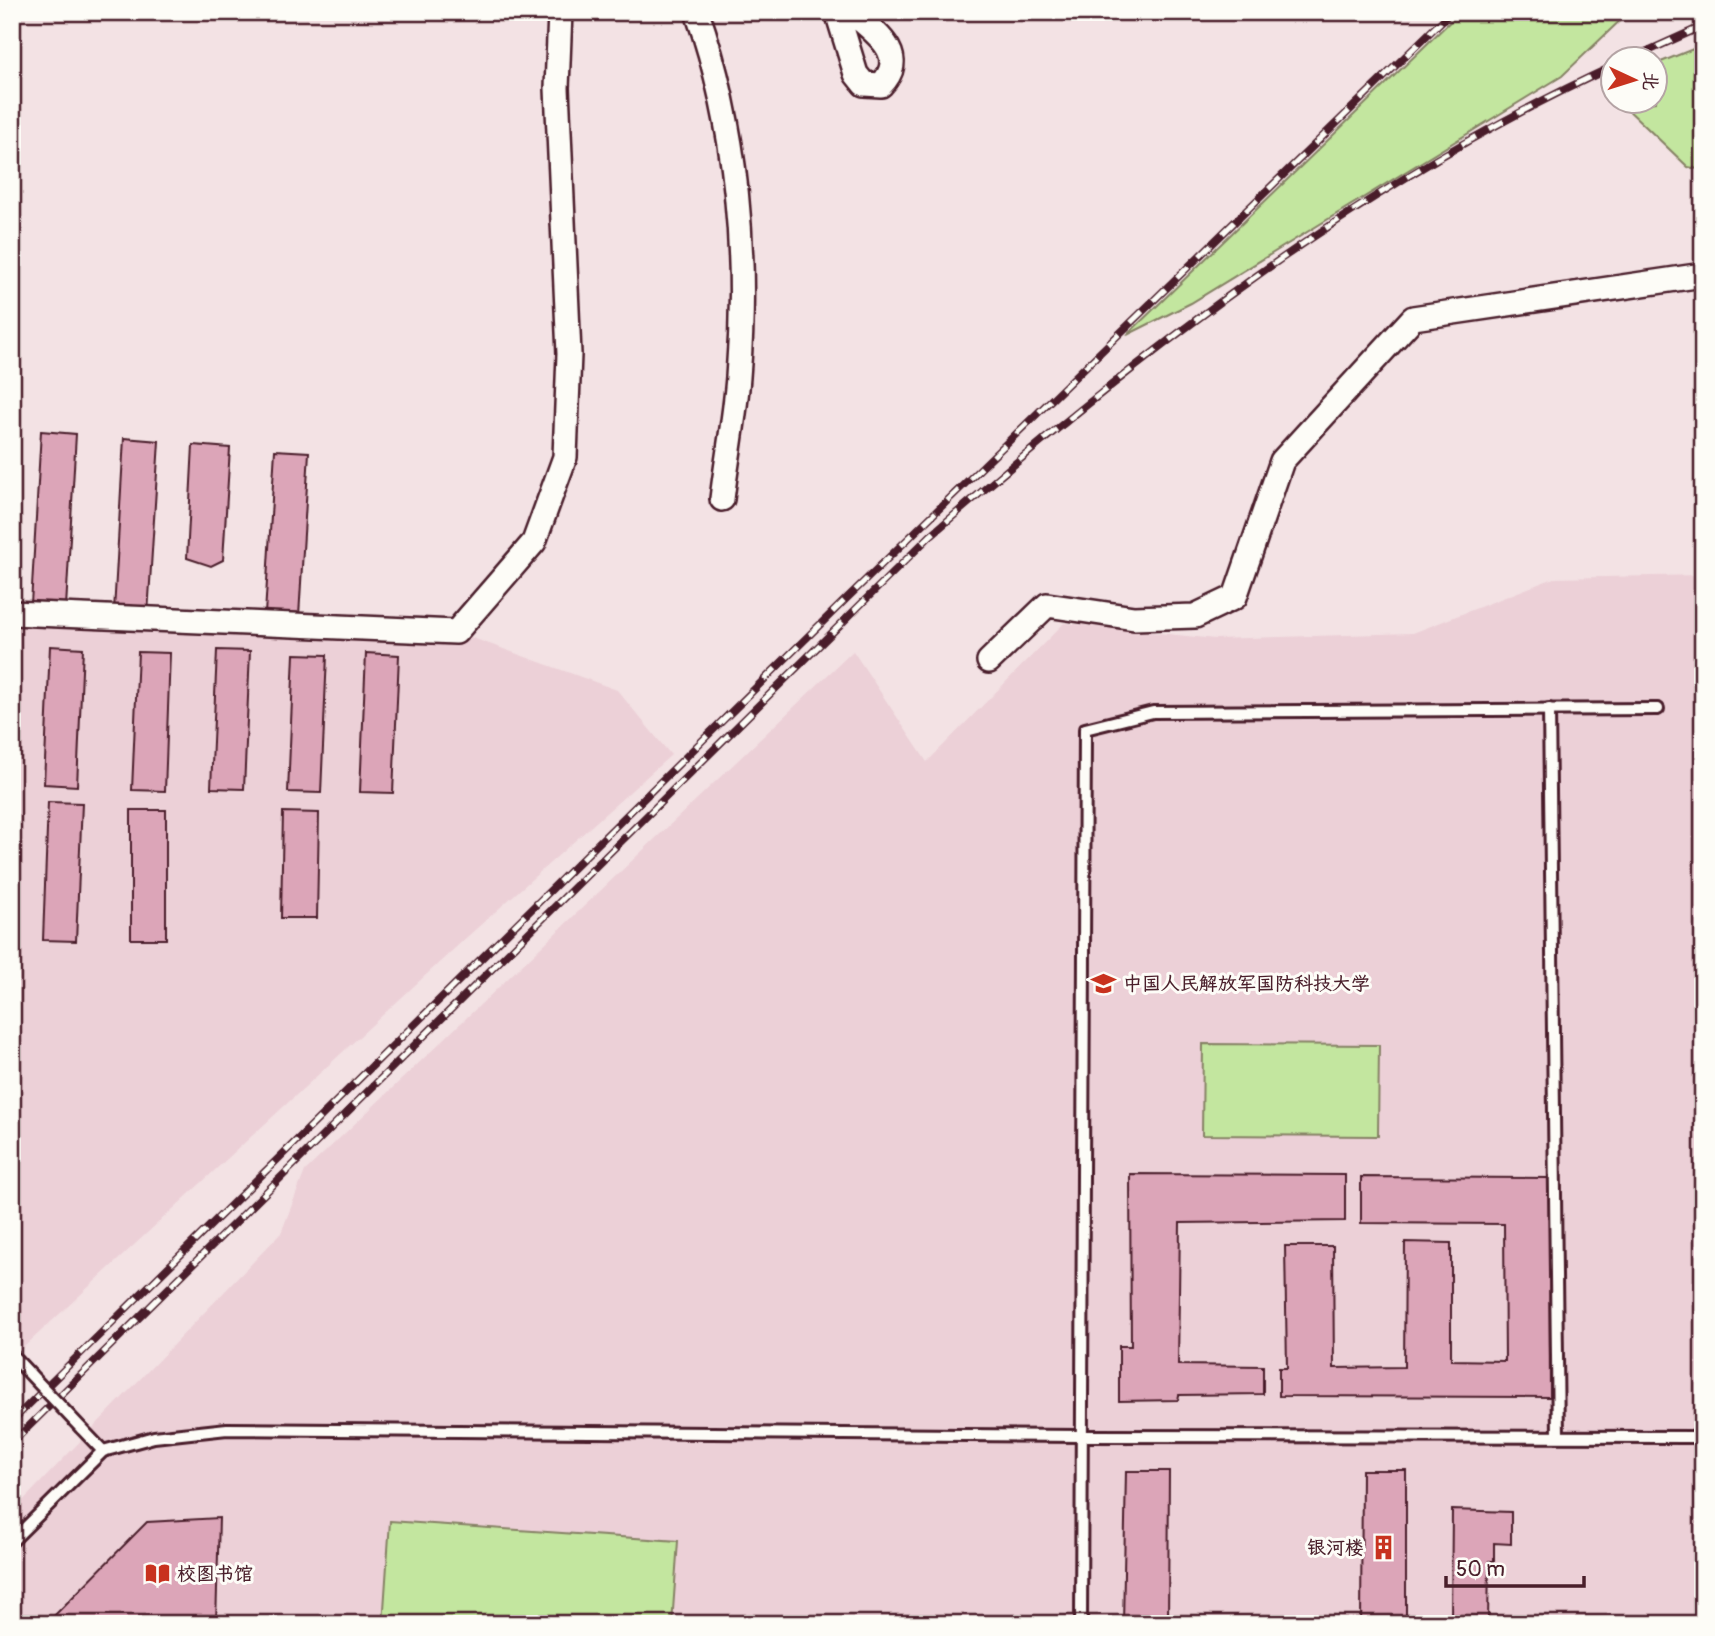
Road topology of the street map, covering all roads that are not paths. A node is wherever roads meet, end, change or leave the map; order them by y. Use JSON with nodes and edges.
{"nodes":[{"id":1,"x":560,"y":12,"type":"edge"},
{"id":2,"x":697,"y":12,"type":"edge"},
{"id":3,"x":837,"y":12,"type":"edge"},
{"id":4,"x":851,"y":12,"type":"edge"},
{"id":5,"x":1703,"y":275,"type":"edge"},
{"id":6,"x":722,"y":499,"type":"dead end"},
{"id":7,"x":12,"y":613,"type":"edge"},
{"id":8,"x":989,"y":661,"type":"dead end"},
{"id":9,"x":1549,"y":709,"type":"junction"},
{"id":10,"x":1658,"y":709,"type":"dead end"},
{"id":11,"x":12,"y":1355,"type":"edge"},
{"id":12,"x":1081,"y":1436,"type":"junction"},
{"id":13,"x":1558,"y":1436,"type":"junction"},
{"id":14,"x":1703,"y":1437,"type":"edge"},
{"id":15,"x":103,"y":1451,"type":"junction"},
{"id":16,"x":12,"y":1541,"type":"edge"},
{"id":17,"x":1081,"y":1624,"type":"edge"}],
"edges":[{"from":1,"to":7,"type":"street"},
{"from":2,"to":6,"type":"street"},
{"from":3,"to":4,"type":"street"},
{"from":5,"to":8,"type":"street"},
{"from":9,"to":10,"type":"lane"},
{"from":9,"to":12,"type":"lane"},
{"from":9,"to":13,"type":"lane"},
{"from":11,"to":15,"type":"lane","bridge":true},
{"from":12,"to":13,"type":"lane"},
{"from":12,"to":15,"type":"lane"},
{"from":12,"to":17,"type":"lane"},
{"from":13,"to":14,"type":"lane"},
{"from":15,"to":16,"type":"lane"}]}
